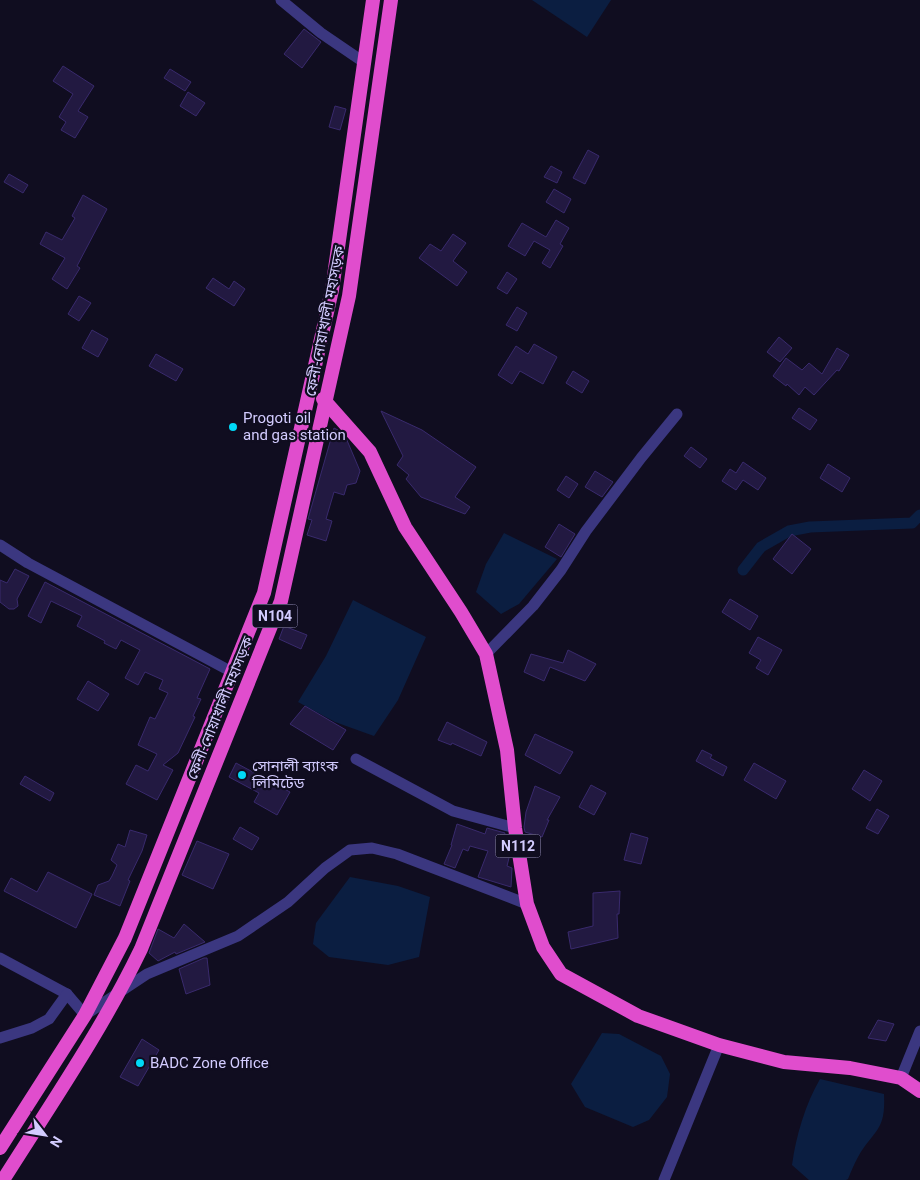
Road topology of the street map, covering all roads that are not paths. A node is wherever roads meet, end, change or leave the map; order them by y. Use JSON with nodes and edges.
{"nodes":[{"id":1,"x":282,"y":0,"type":"edge"},
{"id":2,"x":373,"y":0,"type":"edge"},
{"id":3,"x":391,"y":0,"type":"edge"},
{"id":4,"x":365,"y":63,"type":"junction"},
{"id":5,"x":312,"y":381,"type":"junction"},
{"id":6,"x":326,"y":404,"type":"junction"},
{"id":7,"x":677,"y":414,"type":"dead end"},
{"id":8,"x":0,"y":545,"type":"edge"},
{"id":9,"x":486,"y":654,"type":"junction"},
{"id":10,"x":232,"y":672,"type":"junction"},
{"id":11,"x":356,"y":759,"type":"dead end"},
{"id":12,"x":515,"y":828,"type":"junction"},
{"id":13,"x":527,"y":904,"type":"junction"},
{"id":14,"x":0,"y":958,"type":"edge"},
{"id":15,"x":121,"y":992,"type":"junction"},
{"id":16,"x":68,"y":994,"type":"junction"},
{"id":17,"x":85,"y":1015,"type":"junction"},
{"id":18,"x":920,"y":1031,"type":"edge"},
{"id":19,"x":0,"y":1038,"type":"edge"},
{"id":20,"x":719,"y":1046,"type":"junction"},
{"id":21,"x":901,"y":1078,"type":"junction"},
{"id":22,"x":920,"y":1091,"type":"edge"},
{"id":23,"x":0,"y":1148,"type":"edge"},
{"id":24,"x":3,"y":1180,"type":"edge"},
{"id":25,"x":664,"y":1180,"type":"edge"}],
"edges":[{"from":1,"to":4,"type":"street"},
{"from":2,"to":4,"type":"highway","name":"ফেনী-নোয়াখালী মহাসড়ক","number":"N104"},
{"from":3,"to":6,"type":"highway","name":"ফেনী-নোয়াখালী মহাসড়ক","number":"N104"},
{"from":4,"to":5,"type":"highway","name":"ফেনী-নোয়াখালী মহাসড়ক","number":"N104"},
{"from":5,"to":6,"type":"highway","number":"N112"},
{"from":5,"to":10,"type":"highway","name":"ফেনী-নোয়াখালী মহাসড়ক","number":"N104"},
{"from":6,"to":9,"type":"highway","number":"N112"},
{"from":6,"to":15,"type":"highway","name":"ফেনী-নোয়াখালী মহাসড়ক","number":"N104"},
{"from":7,"to":9,"type":"street"},
{"from":8,"to":10,"type":"street"},
{"from":9,"to":12,"type":"highway","number":"N112"},
{"from":10,"to":17,"type":"highway","name":"ফেনী-নোয়াখালী মহাসড়ক","number":"N104"},
{"from":11,"to":12,"type":"street"},
{"from":12,"to":13,"type":"highway","number":"N112"},
{"from":13,"to":15,"type":"street"},
{"from":13,"to":20,"type":"highway","number":"N112"},
{"from":14,"to":16,"type":"street"},
{"from":15,"to":17,"type":"street"},
{"from":15,"to":24,"type":"highway","name":"ফেনী-নোয়াখালী মহাসড়ক","number":"N104"},
{"from":16,"to":17,"type":"street"},
{"from":16,"to":19,"type":"street"},
{"from":17,"to":23,"type":"highway","name":"ফেনী-নোয়াখালী মহাসড়ক","number":"N104"},
{"from":18,"to":21,"type":"street"},
{"from":20,"to":21,"type":"highway","number":"N112"},
{"from":20,"to":25,"type":"street"},
{"from":21,"to":22,"type":"highway","number":"N112"}]}
